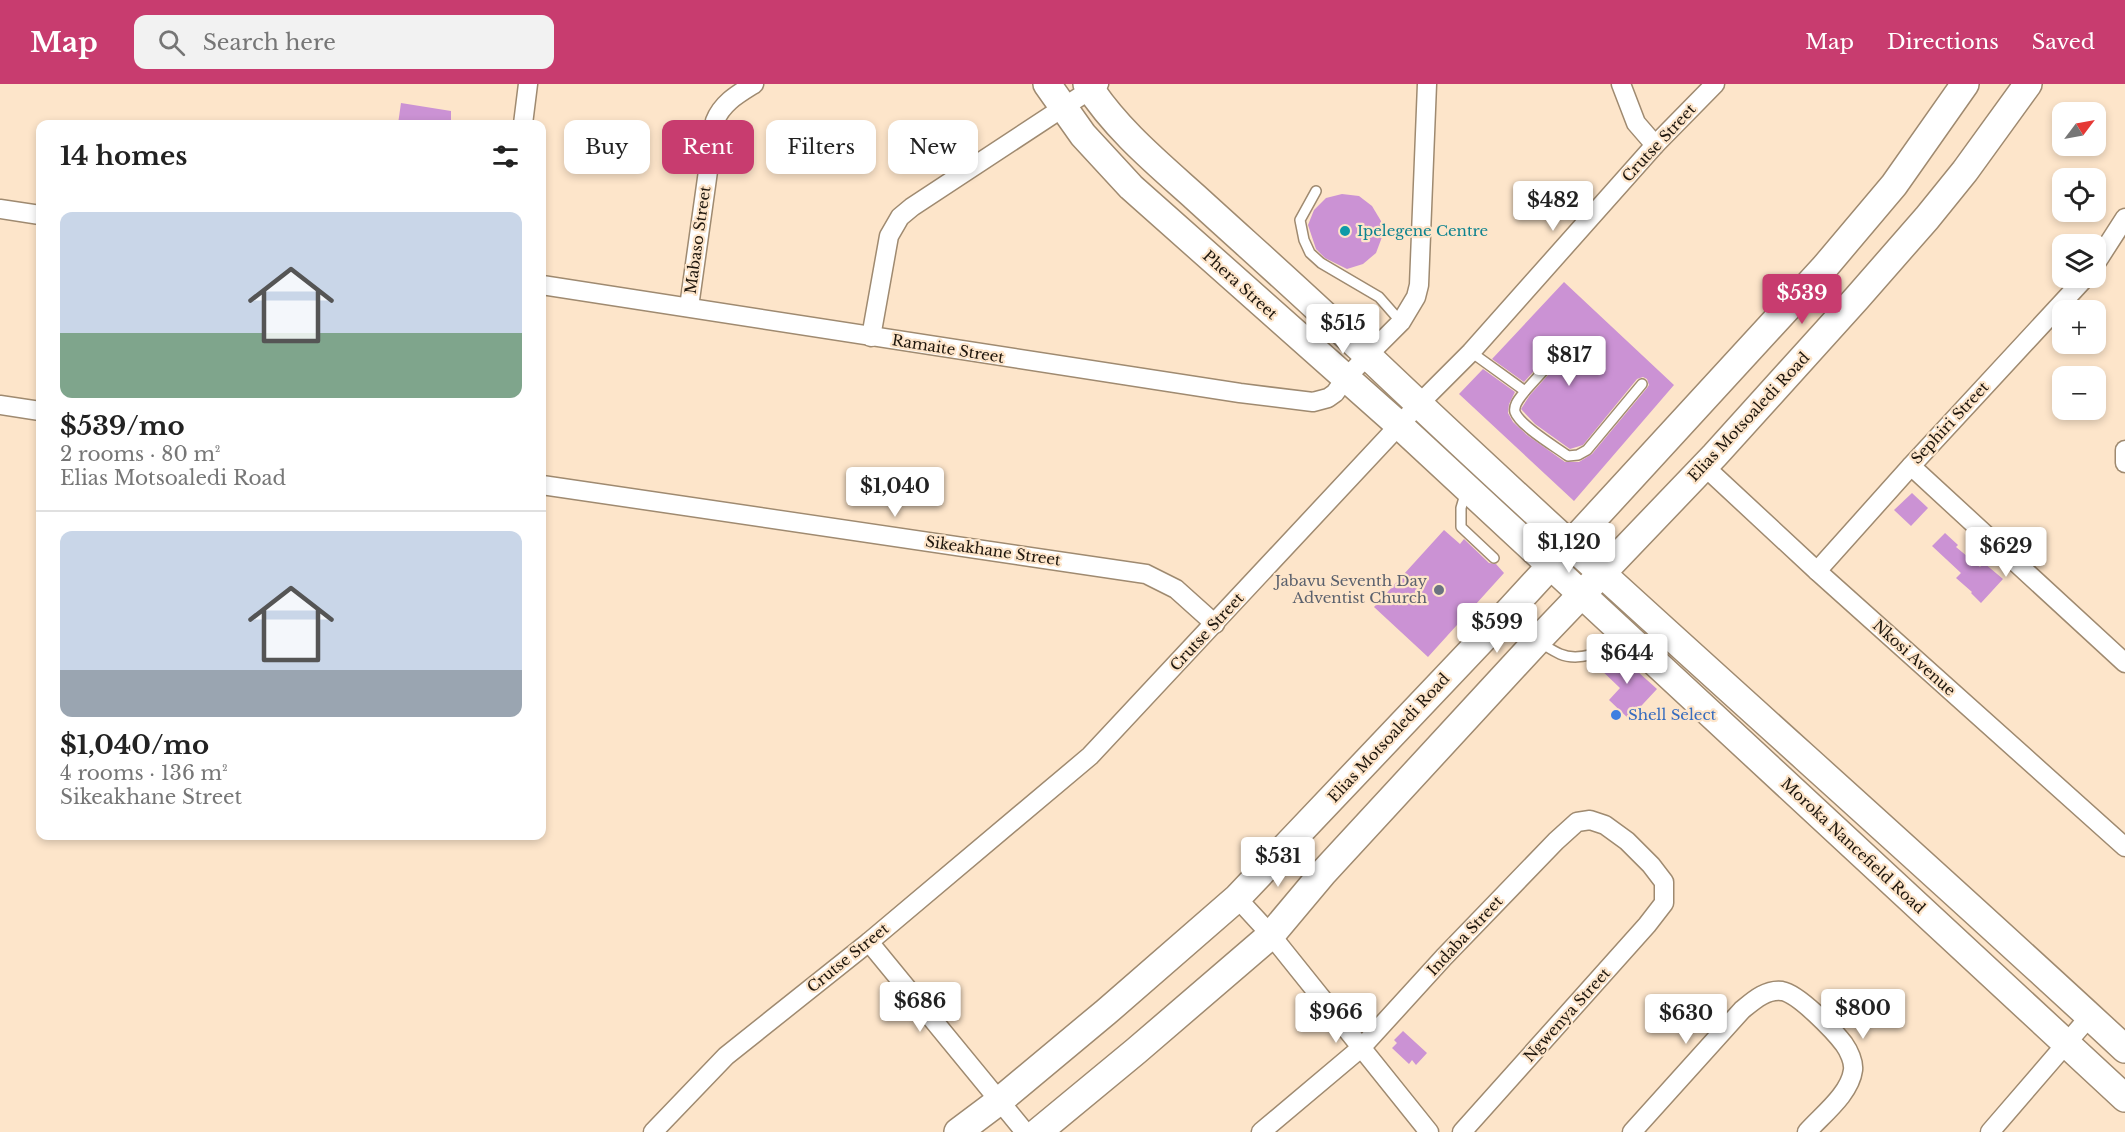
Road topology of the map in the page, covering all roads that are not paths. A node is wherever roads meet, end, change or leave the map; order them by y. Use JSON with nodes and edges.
{"nodes":[{"id":1,"x":528,"y":84,"type":"edge"},
{"id":2,"x":754,"y":84,"type":"edge"},
{"id":3,"x":1047,"y":84,"type":"edge"},
{"id":4,"x":1427,"y":84,"type":"edge"},
{"id":5,"x":1621,"y":84,"type":"edge"},
{"id":6,"x":1715,"y":84,"type":"edge"},
{"id":7,"x":1965,"y":84,"type":"edge"},
{"id":8,"x":2028,"y":84,"type":"edge"},
{"id":9,"x":1092,"y":86,"type":"edge"},
{"id":10,"x":1063,"y":109,"type":"junction"},
{"id":11,"x":524,"y":120,"type":"edge"},
{"id":12,"x":1655,"y":145,"type":"junction"},
{"id":13,"x":1316,"y":191,"type":"dead end"},
{"id":14,"x":0,"y":209,"type":"edge"},
{"id":15,"x":36,"y":214,"type":"edge"},
{"id":16,"x":2125,"y":218,"type":"edge"},
{"id":17,"x":2106,"y":247,"type":"edge"},
{"id":18,"x":546,"y":286,"type":"edge"},
{"id":19,"x":2076,"y":288,"type":"edge"},
{"id":20,"x":689,"y":307,"type":"junction"},
{"id":21,"x":1401,"y":322,"type":"junction"},
{"id":22,"x":871,"y":337,"type":"junction"},
{"id":23,"x":1471,"y":352,"type":"junction"},
{"id":24,"x":1368,"y":355,"type":"junction"},
{"id":25,"x":1554,"y":359,"type":"dead end"},
{"id":26,"x":1345,"y":379,"type":"junction"},
{"id":27,"x":1642,"y":384,"type":"dead end"},
{"id":28,"x":1525,"y":391,"type":"junction"},
{"id":29,"x":0,"y":405,"type":"edge"},
{"id":30,"x":1418,"y":405,"type":"junction"},
{"id":31,"x":36,"y":410,"type":"edge"},
{"id":32,"x":1399,"y":425,"type":"junction"},
{"id":33,"x":2125,"y":450,"type":"edge"},
{"id":34,"x":2125,"y":462,"type":"edge"},
{"id":35,"x":1704,"y":466,"type":"junction"},
{"id":36,"x":1911,"y":466,"type":"junction"},
{"id":37,"x":546,"y":485,"type":"edge"},
{"id":38,"x":1467,"y":489,"type":"junction"},
{"id":39,"x":1570,"y":544,"type":"junction"},
{"id":40,"x":1494,"y":558,"type":"dead end"},
{"id":41,"x":1549,"y":566,"type":"junction"},
{"id":42,"x":1817,"y":570,"type":"junction"},
{"id":43,"x":1600,"y":573,"type":"junction"},
{"id":44,"x":1580,"y":594,"type":"junction"},
{"id":45,"x":1215,"y":624,"type":"junction"},
{"id":46,"x":1497,"y":624,"type":"junction"},
{"id":47,"x":1630,"y":640,"type":"junction"},
{"id":48,"x":1532,"y":646,"type":"junction"},
{"id":49,"x":2125,"y":663,"type":"edge"},
{"id":50,"x":1701,"y":664,"type":"junction"},
{"id":51,"x":1680,"y":687,"type":"junction"},
{"id":52,"x":2125,"y":847,"type":"edge"},
{"id":53,"x":1665,"y":893,"type":"joint"},
{"id":54,"x":1237,"y":898,"type":"junction"},
{"id":55,"x":1271,"y":935,"type":"junction"},
{"id":56,"x":869,"y":942,"type":"junction"},
{"id":57,"x":2090,"y":1016,"type":"junction"},
{"id":58,"x":2066,"y":1044,"type":"junction"},
{"id":59,"x":1362,"y":1047,"type":"junction"},
{"id":60,"x":2125,"y":1049,"type":"edge"},
{"id":61,"x":2125,"y":1098,"type":"edge"},
{"id":62,"x":998,"y":1102,"type":"junction"},
{"id":63,"x":653,"y":1132,"type":"edge"},
{"id":64,"x":958,"y":1132,"type":"edge"},
{"id":65,"x":1025,"y":1132,"type":"edge"},
{"id":66,"x":1038,"y":1132,"type":"edge"},
{"id":67,"x":1261,"y":1132,"type":"edge"},
{"id":68,"x":1429,"y":1132,"type":"edge"},
{"id":69,"x":1462,"y":1132,"type":"edge"},
{"id":70,"x":1632,"y":1132,"type":"edge"},
{"id":71,"x":1807,"y":1132,"type":"edge"},
{"id":72,"x":1990,"y":1132,"type":"edge"}],
"edges":[{"from":1,"to":11,"type":"street"},
{"from":2,"to":20,"type":"street","name":"Mabaso Street"},
{"from":3,"to":10,"type":"main road","name":"Phera Street"},
{"from":4,"to":21,"type":"street","name":"Ramaite Street"},
{"from":5,"to":12,"type":"street"},
{"from":6,"to":12,"type":"street","name":"Crutse Street"},
{"from":7,"to":39,"type":"main road","name":"Elias Motsoaledi Road"},
{"from":8,"to":35,"type":"main road","name":"Elias Motsoaledi Road"},
{"from":9,"to":10,"type":"street"},
{"from":9,"to":24,"type":"main road"},
{"from":10,"to":22,"type":"street"},
{"from":10,"to":26,"type":"main road","name":"Phera Street"},
{"from":12,"to":23,"type":"street","name":"Crutse Street"},
{"from":13,"to":21,"type":"lane"},
{"from":14,"to":15,"type":"street"},
{"from":16,"to":17,"type":"street"},
{"from":18,"to":20,"type":"street","name":"Ramaite Street"},
{"from":19,"to":36,"type":"street","name":"Sephiri Street"},
{"from":20,"to":22,"type":"street","name":"Ramaite Street"},
{"from":21,"to":24,"type":"street","name":"Ramaite Street"},
{"from":22,"to":26,"type":"street","name":"Ramaite Street"},
{"from":23,"to":28,"type":"lane"},
{"from":23,"to":30,"type":"street","name":"Crutse Street"},
{"from":24,"to":26,"type":"street","name":"Ramaite Street"},
{"from":24,"to":30,"type":"main road"},
{"from":25,"to":28,"type":"lane"},
{"from":26,"to":32,"type":"main road","name":"Phera Street"},
{"from":27,"to":28,"type":"lane"},
{"from":29,"to":31,"type":"street"},
{"from":30,"to":32,"type":"street","name":"Crutse Street"},
{"from":30,"to":39,"type":"main road"},
{"from":32,"to":38,"type":"main road","name":"Phera Street"},
{"from":32,"to":45,"type":"street","name":"Crutse Street"},
{"from":33,"to":34,"type":"street"},
{"from":35,"to":42,"type":"street","name":"Nkosi Avenue"},
{"from":35,"to":43,"type":"main road","name":"Elias Motsoaledi Road"},
{"from":36,"to":42,"type":"street","name":"Sephiri Street"},
{"from":36,"to":49,"type":"street"},
{"from":37,"to":45,"type":"street","name":"Sikeakhane Street"},
{"from":38,"to":40,"type":"lane"},
{"from":38,"to":41,"type":"main road","name":"Phera Street"},
{"from":39,"to":41,"type":"main road","name":"Elias Motsoaledi Road"},
{"from":39,"to":43,"type":"main road"},
{"from":41,"to":44,"type":"main road","name":"Phera Street"},
{"from":41,"to":46,"type":"main road","name":"Elias Motsoaledi Road"},
{"from":42,"to":52,"type":"street","name":"Nkosi Avenue"},
{"from":43,"to":44,"type":"main road","name":"Elias Motsoaledi Road"},
{"from":43,"to":50,"type":"main road","name":"Moroka Nancefield Road"},
{"from":44,"to":47,"type":"main road","name":"Moroka Nancefield Road"},
{"from":44,"to":48,"type":"main road","name":"Elias Motsoaledi Road"},
{"from":45,"to":56,"type":"street","name":"Crutse Street"},
{"from":46,"to":48,"type":"main road"},
{"from":46,"to":54,"type":"main road","name":"Elias Motsoaledi Road"},
{"from":47,"to":48,"type":"lane"},
{"from":47,"to":51,"type":"main road","name":"Moroka Nancefield Road"},
{"from":48,"to":55,"type":"main road","name":"Elias Motsoaledi Road"},
{"from":50,"to":51,"type":"main road"},
{"from":50,"to":57,"type":"main road","name":"Moroka Nancefield Road"},
{"from":51,"to":58,"type":"main road","name":"Moroka Nancefield Road"},
{"from":53,"to":59,"type":"street","name":"Indaba Street"},
{"from":53,"to":69,"type":"street","name":"Ngwenya Street"},
{"from":54,"to":55,"type":"street"},
{"from":54,"to":62,"type":"main road","name":"Elias Motsoaledi Road"},
{"from":55,"to":59,"type":"street"},
{"from":55,"to":66,"type":"main road","name":"Elias Motsoaledi Road"},
{"from":56,"to":62,"type":"street"},
{"from":56,"to":63,"type":"street","name":"Crutse Street"},
{"from":57,"to":58,"type":"street"},
{"from":57,"to":60,"type":"main road","name":"Moroka Nancefield Road"},
{"from":58,"to":61,"type":"main road","name":"Moroka Nancefield Road"},
{"from":58,"to":72,"type":"street"},
{"from":59,"to":67,"type":"street","name":"Indaba Street"},
{"from":59,"to":68,"type":"street"},
{"from":62,"to":64,"type":"main road","name":"Elias Motsoaledi Road"},
{"from":62,"to":65,"type":"street"},
{"from":70,"to":71,"type":"street"}]}
